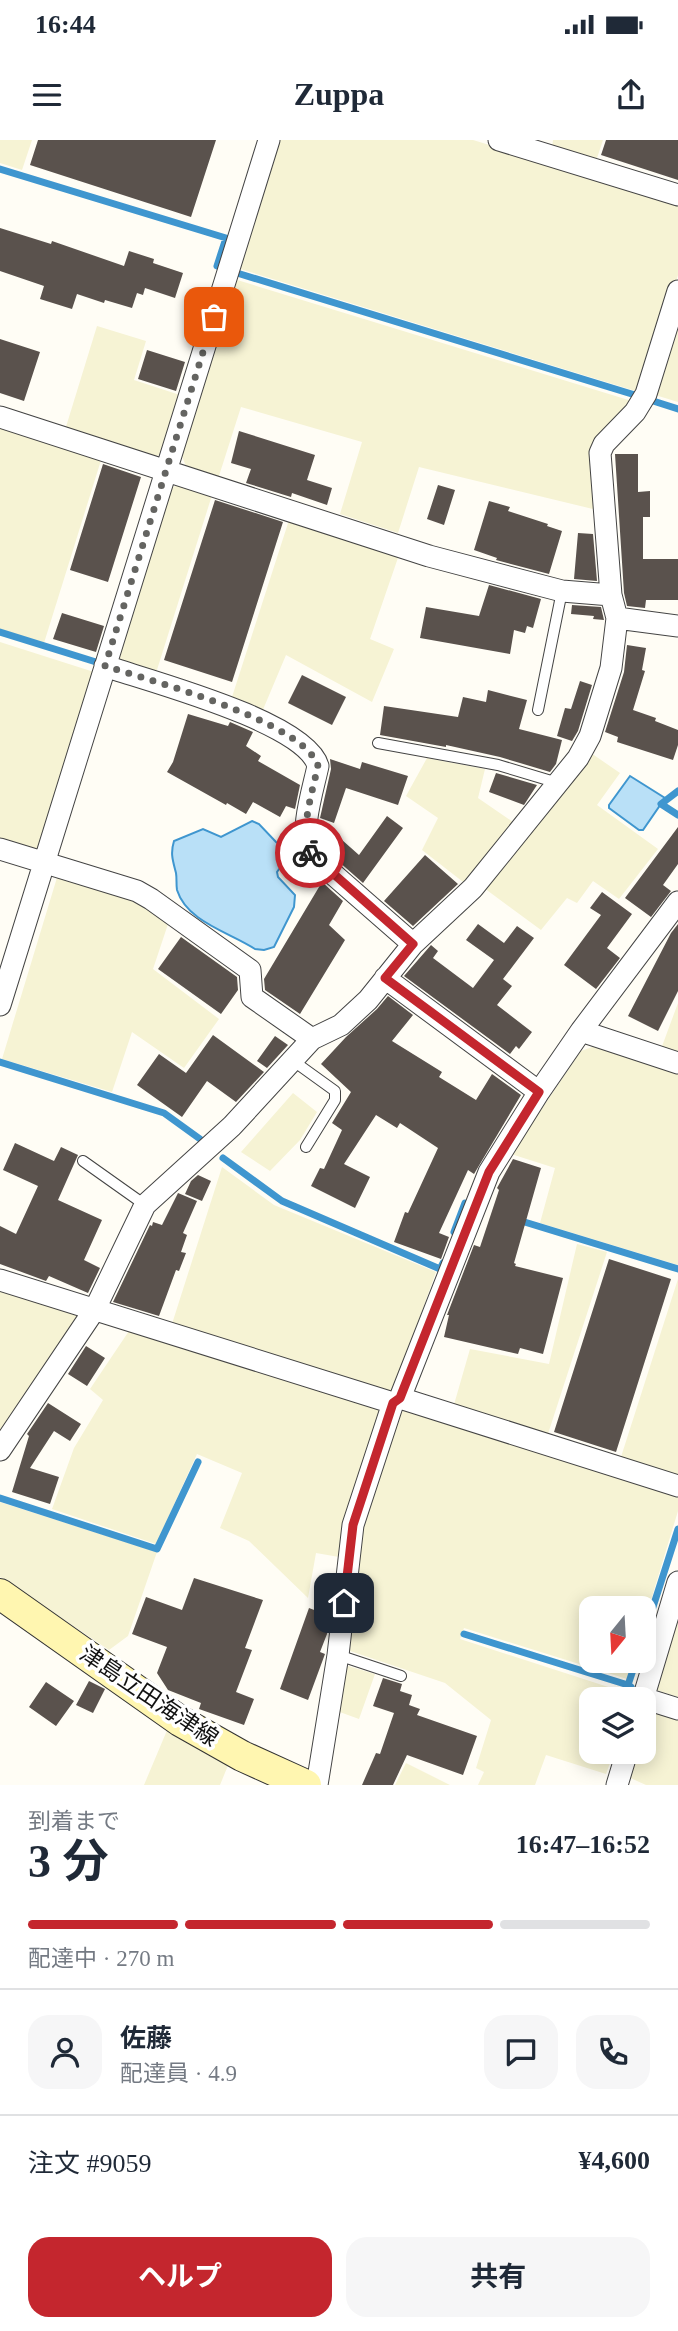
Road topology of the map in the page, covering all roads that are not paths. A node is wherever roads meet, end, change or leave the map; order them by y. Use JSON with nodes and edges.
{"nodes":[{"id":1,"x":269,"y":140,"type":"edge"},
{"id":2,"x":499,"y":140,"type":"edge"},
{"id":3,"x":678,"y":195,"type":"edge"},
{"id":4,"x":678,"y":291,"type":"edge"},
{"id":5,"x":0,"y":417,"type":"edge"},
{"id":6,"x":166,"y":469,"type":"junction"},
{"id":7,"x":562,"y":591,"type":"junction"},
{"id":8,"x":611,"y":595,"type":"junction"},
{"id":9,"x":617,"y":618,"type":"junction"},
{"id":10,"x":678,"y":626,"type":"edge"},
{"id":11,"x":105,"y":666,"type":"junction"},
{"id":12,"x":538,"y":710,"type":"dead end"},
{"id":13,"x":378,"y":743,"type":"dead end"},
{"id":14,"x":558,"y":783,"type":"junction"},
{"id":15,"x":0,"y":849,"type":"edge"},
{"id":16,"x":44,"y":863,"type":"junction"},
{"id":17,"x":678,"y":902,"type":"edge"},
{"id":18,"x":413,"y":944,"type":"junction"},
{"id":19,"x":385,"y":978,"type":"junction"},
{"id":20,"x":0,"y":1005,"type":"edge"},
{"id":21,"x":581,"y":1031,"type":"junction"},
{"id":22,"x":312,"y":1039,"type":"junction"},
{"id":23,"x":292,"y":1060,"type":"junction"},
{"id":24,"x":678,"y":1062,"type":"edge"},
{"id":25,"x":539,"y":1092,"type":"junction"},
{"id":26,"x":306,"y":1147,"type":"dead end"},
{"id":27,"x":83,"y":1161,"type":"dead end"},
{"id":28,"x":145,"y":1205,"type":"junction"},
{"id":29,"x":0,"y":1280,"type":"edge"},
{"id":30,"x":95,"y":1309,"type":"junction"},
{"id":31,"x":397,"y":1401,"type":"junction"},
{"id":32,"x":0,"y":1450,"type":"edge"},
{"id":33,"x":678,"y":1486,"type":"edge"},
{"id":34,"x":678,"y":1582,"type":"edge"},
{"id":35,"x":0,"y":1594,"type":"edge"},
{"id":36,"x":338,"y":1655,"type":"junction"},
{"id":37,"x":401,"y":1676,"type":"dead end"},
{"id":38,"x":647,"y":1687,"type":"edge"},
{"id":39,"x":656,"y":1703,"type":"edge"},
{"id":40,"x":678,"y":1709,"type":"edge"},
{"id":41,"x":623,"y":1764,"type":"edge"},
{"id":42,"x":306,"y":1785,"type":"edge"},
{"id":43,"x":317,"y":1785,"type":"edge"},
{"id":44,"x":617,"y":1785,"type":"edge"}],
"edges":[{"from":1,"to":6,"type":"street"},
{"from":2,"to":3,"type":"street"},
{"from":4,"to":8,"type":"street"},
{"from":5,"to":6,"type":"street"},
{"from":6,"to":7,"type":"street"},
{"from":6,"to":11,"type":"street"},
{"from":7,"to":8,"type":"street"},
{"from":7,"to":12,"type":"lane"},
{"from":8,"to":9,"type":"street"},
{"from":9,"to":10,"type":"street"},
{"from":9,"to":14,"type":"street"},
{"from":11,"to":16,"type":"street"},
{"from":11,"to":18,"type":"street"},
{"from":13,"to":14,"type":"lane"},
{"from":14,"to":18,"type":"street"},
{"from":15,"to":16,"type":"street"},
{"from":16,"to":20,"type":"street"},
{"from":16,"to":22,"type":"street"},
{"from":17,"to":21,"type":"street"},
{"from":18,"to":19,"type":"street"},
{"from":19,"to":22,"type":"street"},
{"from":19,"to":25,"type":"street"},
{"from":21,"to":24,"type":"street"},
{"from":21,"to":25,"type":"street"},
{"from":22,"to":23,"type":"street"},
{"from":23,"to":26,"type":"lane"},
{"from":23,"to":28,"type":"street"},
{"from":25,"to":31,"type":"street"},
{"from":27,"to":28,"type":"lane"},
{"from":28,"to":30,"type":"street"},
{"from":29,"to":30,"type":"street"},
{"from":30,"to":31,"type":"street"},
{"from":30,"to":32,"type":"street"},
{"from":31,"to":33,"type":"street"},
{"from":31,"to":36,"type":"street"},
{"from":34,"to":38,"type":"street"},
{"from":35,"to":42,"type":"main road","name":"津島立田海津線"},
{"from":36,"to":37,"type":"lane"},
{"from":36,"to":43,"type":"street"},
{"from":39,"to":40,"type":"street"},
{"from":41,"to":44,"type":"street"}]}
